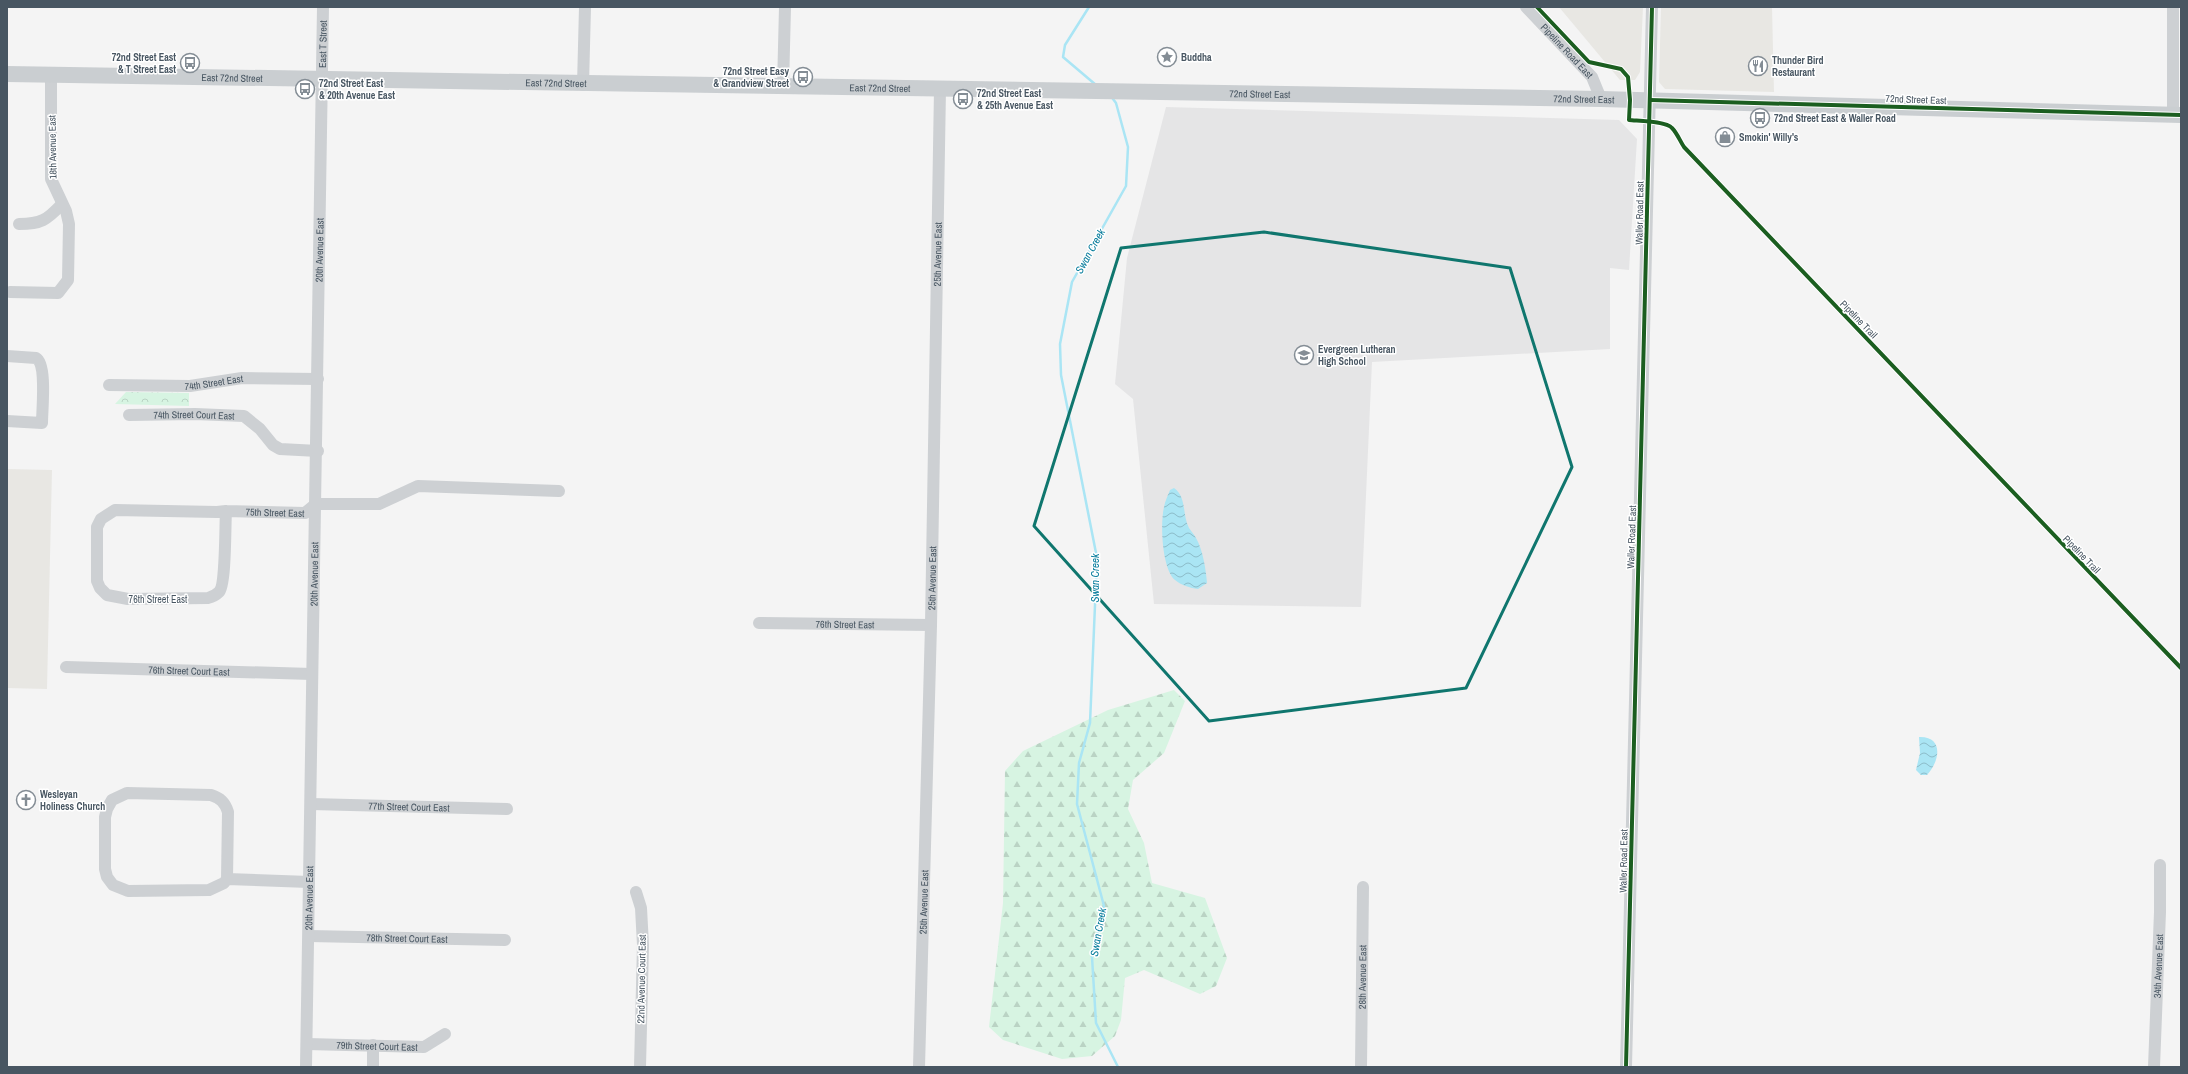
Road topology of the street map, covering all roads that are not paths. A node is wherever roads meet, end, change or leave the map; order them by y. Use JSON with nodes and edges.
{"nodes":[{"id":1,"x":323,"y":7,"type":"edge"},
{"id":2,"x":585,"y":7,"type":"edge"},
{"id":3,"x":785,"y":7,"type":"edge"},
{"id":4,"x":1526,"y":7,"type":"edge"},
{"id":5,"x":1652,"y":7,"type":"edge"},
{"id":6,"x":2173,"y":7,"type":"edge"},
{"id":7,"x":7,"y":74,"type":"edge"},
{"id":8,"x":51,"y":75,"type":"junction"},
{"id":9,"x":322,"y":80,"type":"junction"},
{"id":10,"x":583,"y":85,"type":"junction"},
{"id":11,"x":783,"y":87,"type":"junction"},
{"id":12,"x":940,"y":89,"type":"junction"},
{"id":13,"x":1105,"y":92,"type":"joint"},
{"id":14,"x":1601,"y":100,"type":"junction"},
{"id":15,"x":1650,"y":100,"type":"junction"},
{"id":16,"x":2177,"y":115,"type":"edge"},
{"id":17,"x":62,"y":204,"type":"junction"},
{"id":18,"x":19,"y":224,"type":"dead end"},
{"id":19,"x":10,"y":292,"type":"dead end"},
{"id":20,"x":7,"y":356,"type":"edge"},
{"id":21,"x":318,"y":379,"type":"junction"},
{"id":22,"x":109,"y":385,"type":"dead end"},
{"id":23,"x":129,"y":415,"type":"dead end"},
{"id":24,"x":7,"y":421,"type":"edge"},
{"id":25,"x":318,"y":451,"type":"junction"},
{"id":26,"x":559,"y":491,"type":"dead end"},
{"id":27,"x":316,"y":504,"type":"junction"},
{"id":28,"x":226,"y":511,"type":"junction"},
{"id":29,"x":100,"y":588,"type":"joint"},
{"id":30,"x":759,"y":623,"type":"dead end"},
{"id":31,"x":931,"y":625,"type":"junction"},
{"id":32,"x":66,"y":667,"type":"dead end"},
{"id":33,"x":312,"y":674,"type":"junction"},
{"id":34,"x":311,"y":804,"type":"junction"},
{"id":35,"x":507,"y":809,"type":"dead end"},
{"id":36,"x":2160,"y":865,"type":"dead end"},
{"id":37,"x":227,"y":879,"type":"junction"},
{"id":38,"x":308,"y":882,"type":"junction"},
{"id":39,"x":1363,"y":887,"type":"dead end"},
{"id":40,"x":636,"y":892,"type":"dead end"},
{"id":41,"x":309,"y":936,"type":"junction"},
{"id":42,"x":504,"y":940,"type":"dead end"},
{"id":43,"x":445,"y":1034,"type":"dead end"},
{"id":44,"x":307,"y":1044,"type":"junction"},
{"id":45,"x":373,"y":1045,"type":"junction"},
{"id":46,"x":306,"y":1067,"type":"edge"},
{"id":47,"x":373,"y":1067,"type":"edge"},
{"id":48,"x":640,"y":1067,"type":"edge"},
{"id":49,"x":920,"y":1067,"type":"edge"},
{"id":50,"x":1361,"y":1067,"type":"edge"},
{"id":51,"x":1626,"y":1067,"type":"edge"},
{"id":52,"x":2154,"y":1067,"type":"edge"}],
"edges":[{"from":1,"to":9,"type":"street","name":"East T Street"},
{"from":2,"to":10,"type":"street"},
{"from":3,"to":11,"type":"street"},
{"from":4,"to":14,"type":"street","name":"Pipeline Road East"},
{"from":5,"to":15,"type":"street","name":"Waller Road East"},
{"from":6,"to":16,"type":"street"},
{"from":7,"to":8,"type":"main road","name":"East 72nd Street"},
{"from":8,"to":9,"type":"main road","name":"East 72nd Street"},
{"from":8,"to":17,"type":"street","name":"18th Avenue East"},
{"from":9,"to":10,"type":"main road","name":"East 72nd Street"},
{"from":9,"to":21,"type":"street","name":"20th Avenue East"},
{"from":10,"to":11,"type":"main road","name":"East 72nd Street"},
{"from":11,"to":12,"type":"main road","name":"East 72nd Street"},
{"from":12,"to":13,"type":"main road","name":"East 72nd Street"},
{"from":12,"to":31,"type":"street","name":"25th Avenue East"},
{"from":13,"to":14,"type":"main road","name":"72nd Street East"},
{"from":14,"to":15,"type":"main road","name":"72nd Street East"},
{"from":15,"to":16,"type":"main road","name":"72nd Street East"},
{"from":15,"to":51,"type":"street","name":"Waller Road East"},
{"from":17,"to":18,"type":"street"},
{"from":17,"to":19,"type":"street","name":"18th Avenue East"},
{"from":20,"to":24,"type":"street"},
{"from":21,"to":22,"type":"street","name":"74th Street East"},
{"from":21,"to":25,"type":"street","name":"20th Avenue East"},
{"from":23,"to":25,"type":"street","name":"74th Street Court East"},
{"from":25,"to":27,"type":"street","name":"20th Avenue East"},
{"from":26,"to":27,"type":"street","name":"75th Street East"},
{"from":27,"to":28,"type":"street","name":"75th Street East"},
{"from":27,"to":33,"type":"street","name":"20th Avenue East"},
{"from":28,"to":29,"type":"street","name":"75th Street East"},
{"from":28,"to":29,"type":"street","name":"76th Street East"},
{"from":30,"to":31,"type":"street","name":"76th Street East"},
{"from":31,"to":49,"type":"street","name":"25th Avenue East"},
{"from":32,"to":33,"type":"street","name":"76th Street Court East"},
{"from":33,"to":34,"type":"street","name":"20th Avenue East"},
{"from":34,"to":35,"type":"street","name":"77th Street Court East"},
{"from":34,"to":38,"type":"street","name":"20th Avenue East"},
{"from":36,"to":52,"type":"street","name":"34th Avenue East"},
{"from":37,"to":37,"type":"street"},
{"from":37,"to":38,"type":"street"},
{"from":38,"to":41,"type":"street","name":"20th Avenue East"},
{"from":39,"to":50,"type":"street","name":"28th Avenue East"},
{"from":40,"to":48,"type":"street","name":"22nd Avenue Court East"},
{"from":41,"to":42,"type":"street","name":"78th Street Court East"},
{"from":41,"to":44,"type":"street","name":"20th Avenue East"},
{"from":43,"to":45,"type":"street","name":"79th Street Court East"},
{"from":44,"to":45,"type":"street","name":"79th Street Court East"},
{"from":44,"to":46,"type":"street","name":"20th Avenue East"},
{"from":45,"to":47,"type":"street"}]}
